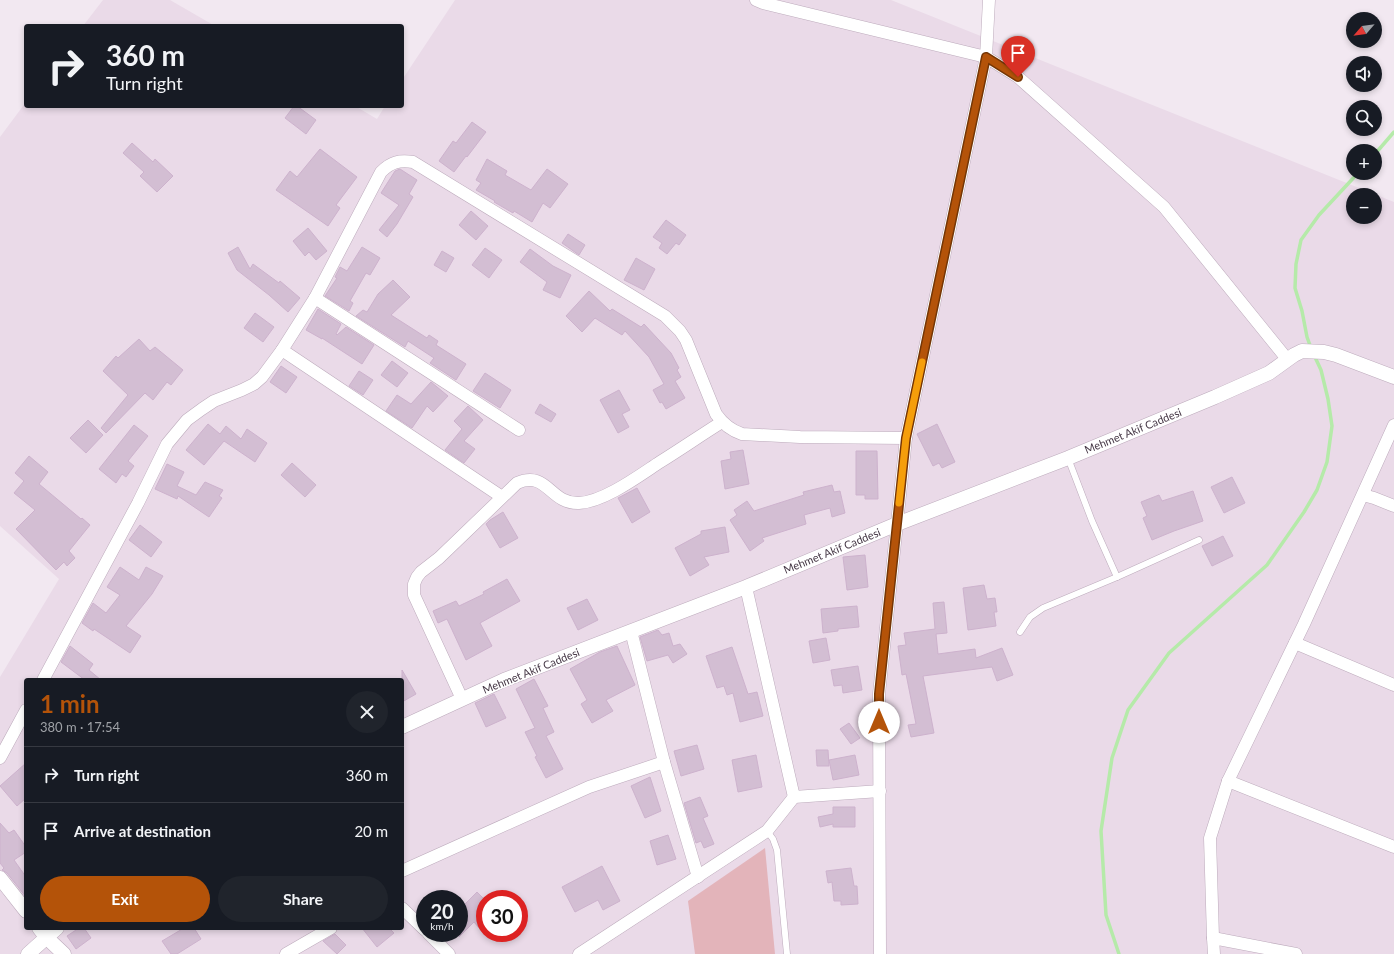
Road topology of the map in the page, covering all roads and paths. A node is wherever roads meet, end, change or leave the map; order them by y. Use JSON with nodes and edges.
{"nodes":[{"id":1,"x":756,"y":0,"type":"edge"},
{"id":2,"x":990,"y":0,"type":"edge"},
{"id":3,"x":986,"y":57,"type":"junction"},
{"id":4,"x":315,"y":298,"type":"junction"},
{"id":5,"x":282,"y":350,"type":"junction"},
{"id":6,"x":1287,"y":359,"type":"junction"},
{"id":7,"x":1394,"y":377,"type":"edge"},
{"id":8,"x":722,"y":422,"type":"junction"},
{"id":9,"x":1394,"y":425,"type":"edge"},
{"id":10,"x":519,"y":430,"type":"dead end"},
{"id":11,"x":906,"y":438,"type":"junction"},
{"id":12,"x":1068,"y":458,"type":"junction"},
{"id":13,"x":1362,"y":495,"type":"junction"},
{"id":14,"x":502,"y":497,"type":"junction"},
{"id":15,"x":1394,"y":506,"type":"edge"},
{"id":16,"x":897,"y":524,"type":"junction"},
{"id":17,"x":1199,"y":540,"type":"dead end"},
{"id":18,"x":1118,"y":577,"type":"junction"},
{"id":19,"x":746,"y":587,"type":"junction"},
{"id":20,"x":631,"y":631,"type":"junction"},
{"id":21,"x":1020,"y":632,"type":"dead end"},
{"id":22,"x":1295,"y":643,"type":"junction"},
{"id":23,"x":43,"y":678,"type":"edge"},
{"id":24,"x":1394,"y":685,"type":"edge"},
{"id":25,"x":462,"y":699,"type":"junction"},
{"id":26,"x":24,"y":714,"type":"edge"},
{"id":27,"x":404,"y":726,"type":"edge"},
{"id":28,"x":0,"y":758,"type":"edge"},
{"id":29,"x":664,"y":762,"type":"junction"},
{"id":30,"x":1228,"y":781,"type":"junction"},
{"id":31,"x":880,"y":791,"type":"junction"},
{"id":32,"x":794,"y":797,"type":"junction"},
{"id":33,"x":768,"y":831,"type":"junction"},
{"id":34,"x":1394,"y":847,"type":"edge"},
{"id":35,"x":404,"y":870,"type":"edge"},
{"id":36,"x":698,"y":877,"type":"junction"},
{"id":37,"x":0,"y":878,"type":"edge"},
{"id":38,"x":24,"y":908,"type":"edge"},
{"id":39,"x":404,"y":910,"type":"edge"},
{"id":40,"x":416,"y":921,"type":"edge"},
{"id":41,"x":328,"y":930,"type":"edge"},
{"id":42,"x":43,"y":933,"type":"edge"},
{"id":43,"x":1213,"y":938,"type":"junction"},
{"id":44,"x":437,"y":942,"type":"edge"},
{"id":45,"x":28,"y":954,"type":"edge"},
{"id":46,"x":64,"y":954,"type":"edge"},
{"id":47,"x":286,"y":954,"type":"edge"},
{"id":48,"x":449,"y":954,"type":"edge"},
{"id":49,"x":580,"y":954,"type":"edge"},
{"id":50,"x":787,"y":954,"type":"edge"},
{"id":51,"x":880,"y":954,"type":"edge"},
{"id":52,"x":1214,"y":954,"type":"edge"},
{"id":53,"x":1296,"y":954,"type":"edge"}],
"edges":[{"from":1,"to":3,"type":"street"},
{"from":2,"to":3,"type":"street"},
{"from":3,"to":6,"type":"street"},
{"from":3,"to":11,"type":"street"},
{"from":4,"to":5,"type":"street"},
{"from":4,"to":8,"type":"street"},
{"from":4,"to":10,"type":"street"},
{"from":5,"to":14,"type":"street"},
{"from":5,"to":23,"type":"street"},
{"from":6,"to":7,"type":"street","name":"Mehmet Akif Caddesi"},
{"from":6,"to":12,"type":"street","name":"Mehmet Akif Caddesi"},
{"from":8,"to":11,"type":"street"},
{"from":8,"to":14,"type":"street"},
{"from":9,"to":13,"type":"street"},
{"from":11,"to":16,"type":"street"},
{"from":12,"to":16,"type":"street","name":"Mehmet Akif Caddesi"},
{"from":12,"to":18,"type":"lane"},
{"from":13,"to":15,"type":"street"},
{"from":13,"to":22,"type":"street"},
{"from":14,"to":25,"type":"street"},
{"from":16,"to":19,"type":"street","name":"Mehmet Akif Caddesi"},
{"from":16,"to":31,"type":"street"},
{"from":17,"to":18,"type":"lane"},
{"from":18,"to":21,"type":"lane"},
{"from":19,"to":20,"type":"street","name":"Mehmet Akif Caddesi"},
{"from":19,"to":32,"type":"street"},
{"from":20,"to":25,"type":"street","name":"Mehmet Akif Caddesi"},
{"from":20,"to":29,"type":"street"},
{"from":22,"to":24,"type":"street"},
{"from":22,"to":30,"type":"street"},
{"from":25,"to":27,"type":"street","name":"Mehmet Akif Caddesi"},
{"from":26,"to":28,"type":"street"},
{"from":29,"to":35,"type":"street"},
{"from":29,"to":36,"type":"street"},
{"from":30,"to":34,"type":"street"},
{"from":30,"to":43,"type":"street"},
{"from":31,"to":32,"type":"street"},
{"from":31,"to":51,"type":"street"},
{"from":32,"to":33,"type":"street"},
{"from":33,"to":36,"type":"street"},
{"from":33,"to":50,"type":"lane"},
{"from":36,"to":49,"type":"street"},
{"from":37,"to":38,"type":"street"},
{"from":39,"to":40,"type":"street"},
{"from":41,"to":47,"type":"street"},
{"from":42,"to":45,"type":"street"},
{"from":42,"to":46,"type":"street"},
{"from":43,"to":52,"type":"street"},
{"from":43,"to":53,"type":"street"},
{"from":44,"to":48,"type":"street"}]}
